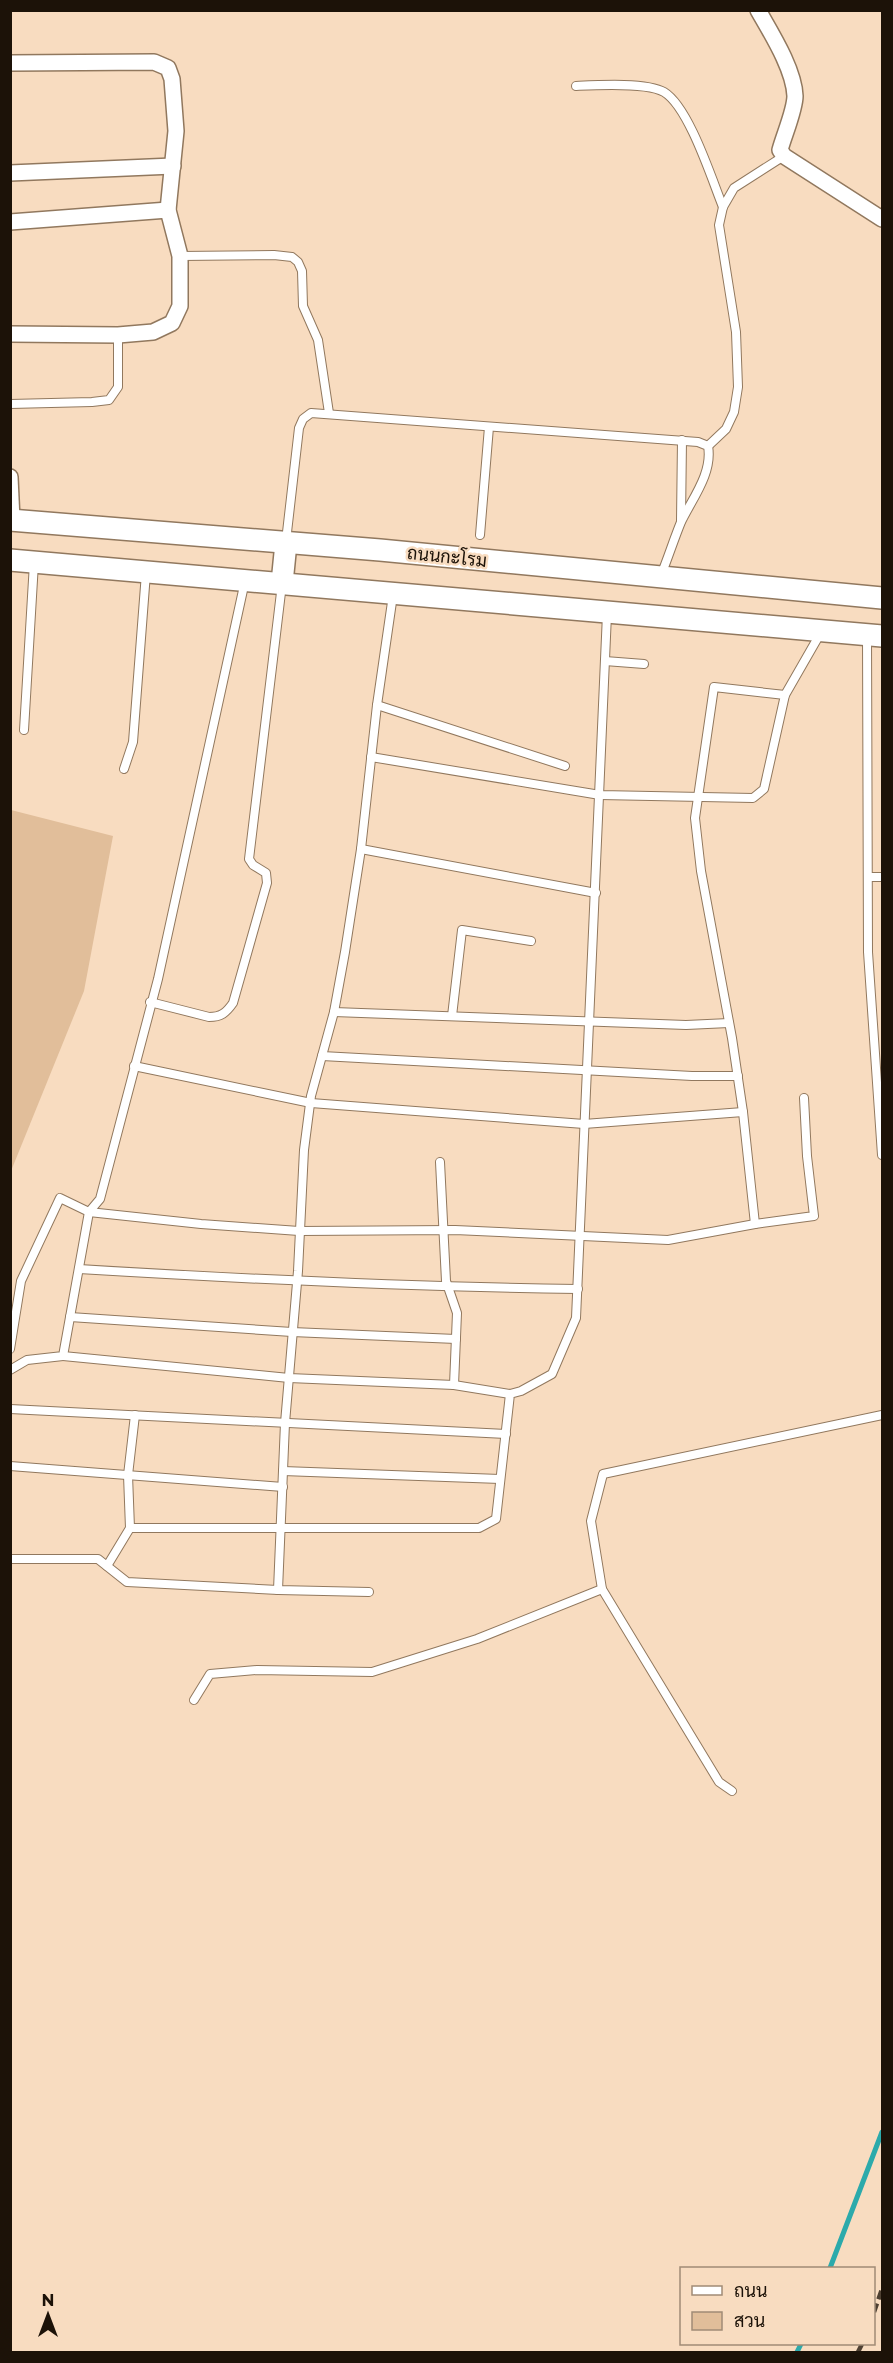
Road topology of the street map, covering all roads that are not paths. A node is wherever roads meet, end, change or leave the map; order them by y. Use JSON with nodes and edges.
{"nodes":[{"id":1,"x":758,"y":10,"type":"edge"},
{"id":2,"x":10,"y":63,"type":"edge"},
{"id":3,"x":576,"y":86,"type":"dead end"},
{"id":4,"x":784,"y":156,"type":"junction"},
{"id":5,"x":173,"y":166,"type":"junction"},
{"id":6,"x":10,"y":173,"type":"edge"},
{"id":7,"x":723,"y":207,"type":"junction"},
{"id":8,"x":168,"y":210,"type":"junction"},
{"id":9,"x":882,"y":219,"type":"edge"},
{"id":10,"x":10,"y":222,"type":"edge"},
{"id":11,"x":180,"y":256,"type":"junction"},
{"id":12,"x":10,"y":334,"type":"edge"},
{"id":13,"x":118,"y":335,"type":"junction"},
{"id":14,"x":10,"y":404,"type":"edge"},
{"id":15,"x":329,"y":413,"type":"junction"},
{"id":16,"x":489,"y":427,"type":"junction"},
{"id":17,"x":682,"y":440,"type":"junction"},
{"id":18,"x":708,"y":446,"type":"junction"},
{"id":19,"x":10,"y":477,"type":"edge"},
{"id":20,"x":11,"y":520,"type":"edge"},
{"id":21,"x":681,"y":522,"type":"junction"},
{"id":22,"x":480,"y":535,"type":"dead end"},
{"id":23,"x":286,"y":543,"type":"junction"},
{"id":24,"x":10,"y":560,"type":"edge"},
{"id":25,"x":34,"y":562,"type":"junction"},
{"id":26,"x":146,"y":571,"type":"junction"},
{"id":27,"x":660,"y":578,"type":"junction"},
{"id":28,"x":245,"y":579,"type":"junction"},
{"id":29,"x":282,"y":583,"type":"junction"},
{"id":30,"x":393,"y":594,"type":"junction"},
{"id":31,"x":882,"y":598,"type":"edge"},
{"id":32,"x":608,"y":614,"type":"junction"},
{"id":33,"x":821,"y":633,"type":"junction"},
{"id":34,"x":875,"y":636,"type":"edge"},
{"id":35,"x":605,"y":661,"type":"junction"},
{"id":36,"x":644,"y":664,"type":"dead end"},
{"id":37,"x":785,"y":695,"type":"junction"},
{"id":38,"x":377,"y":705,"type":"junction"},
{"id":39,"x":24,"y":730,"type":"dead end"},
{"id":40,"x":371,"y":757,"type":"junction"},
{"id":41,"x":565,"y":766,"type":"dead end"},
{"id":42,"x":124,"y":768,"type":"dead end"},
{"id":43,"x":600,"y":795,"type":"junction"},
{"id":44,"x":696,"y":797,"type":"junction"},
{"id":45,"x":361,"y":849,"type":"junction"},
{"id":46,"x":882,"y":876,"type":"edge"},
{"id":47,"x":868,"y":877,"type":"junction"},
{"id":48,"x":596,"y":893,"type":"junction"},
{"id":49,"x":531,"y":941,"type":"dead end"},
{"id":50,"x":150,"y":1002,"type":"junction"},
{"id":51,"x":334,"y":1012,"type":"junction"},
{"id":52,"x":452,"y":1016,"type":"junction"},
{"id":53,"x":590,"y":1021,"type":"junction"},
{"id":54,"x":729,"y":1023,"type":"junction"},
{"id":55,"x":322,"y":1056,"type":"junction"},
{"id":56,"x":879,"y":1064,"type":"edge"},
{"id":57,"x":134,"y":1066,"type":"junction"},
{"id":58,"x":587,"y":1070,"type":"junction"},
{"id":59,"x":738,"y":1076,"type":"junction"},
{"id":60,"x":804,"y":1098,"type":"dead end"},
{"id":61,"x":310,"y":1103,"type":"junction"},
{"id":62,"x":743,"y":1112,"type":"junction"},
{"id":63,"x":584,"y":1124,"type":"junction"},
{"id":64,"x":882,"y":1155,"type":"edge"},
{"id":65,"x":440,"y":1162,"type":"dead end"},
{"id":66,"x":89,"y":1212,"type":"junction"},
{"id":67,"x":755,"y":1224,"type":"junction"},
{"id":68,"x":443,"y":1230,"type":"junction"},
{"id":69,"x":300,"y":1231,"type":"junction"},
{"id":70,"x":580,"y":1237,"type":"junction"},
{"id":71,"x":79,"y":1269,"type":"junction"},
{"id":72,"x":297,"y":1282,"type":"junction"},
{"id":73,"x":448,"y":1288,"type":"junction"},
{"id":74,"x":578,"y":1289,"type":"junction"},
{"id":75,"x":70,"y":1317,"type":"junction"},
{"id":76,"x":292,"y":1332,"type":"junction"},
{"id":77,"x":456,"y":1339,"type":"junction"},
{"id":78,"x":10,"y":1349,"type":"edge"},
{"id":79,"x":63,"y":1356,"type":"junction"},
{"id":80,"x":10,"y":1370,"type":"edge"},
{"id":81,"x":289,"y":1378,"type":"junction"},
{"id":82,"x":454,"y":1385,"type":"junction"},
{"id":83,"x":510,"y":1394,"type":"junction"},
{"id":84,"x":10,"y":1409,"type":"edge"},
{"id":85,"x":135,"y":1415,"type":"junction"},
{"id":86,"x":882,"y":1415,"type":"edge"},
{"id":87,"x":285,"y":1423,"type":"junction"},
{"id":88,"x":506,"y":1434,"type":"junction"},
{"id":89,"x":10,"y":1466,"type":"edge"},
{"id":90,"x":283,"y":1471,"type":"junction"},
{"id":91,"x":128,"y":1475,"type":"junction"},
{"id":92,"x":500,"y":1479,"type":"junction"},
{"id":93,"x":283,"y":1487,"type":"junction"},
{"id":94,"x":282,"y":1527,"type":"junction"},
{"id":95,"x":130,"y":1528,"type":"junction"},
{"id":96,"x":10,"y":1559,"type":"edge"},
{"id":97,"x":107,"y":1566,"type":"junction"},
{"id":98,"x":602,"y":1589,"type":"junction"},
{"id":99,"x":279,"y":1590,"type":"junction"},
{"id":100,"x":369,"y":1592,"type":"dead end"},
{"id":101,"x":194,"y":1700,"type":"dead end"},
{"id":102,"x":732,"y":1791,"type":"dead end"}],
"edges":[{"from":1,"to":4,"type":"street"},
{"from":2,"to":5,"type":"street"},
{"from":3,"to":7,"type":"lane"},
{"from":4,"to":7,"type":"lane"},
{"from":4,"to":9,"type":"street"},
{"from":5,"to":6,"type":"street"},
{"from":5,"to":8,"type":"street"},
{"from":7,"to":18,"type":"lane"},
{"from":8,"to":10,"type":"street"},
{"from":8,"to":11,"type":"street"},
{"from":11,"to":13,"type":"street"},
{"from":11,"to":15,"type":"lane"},
{"from":12,"to":13,"type":"street"},
{"from":13,"to":14,"type":"lane"},
{"from":15,"to":16,"type":"lane"},
{"from":15,"to":23,"type":"lane"},
{"from":16,"to":17,"type":"lane"},
{"from":16,"to":22,"type":"lane"},
{"from":17,"to":18,"type":"lane"},
{"from":17,"to":21,"type":"lane"},
{"from":18,"to":21,"type":"lane"},
{"from":19,"to":20,"type":"street"},
{"from":20,"to":23,"type":"main road","name":"ถนนกะโรม"},
{"from":21,"to":27,"type":"lane"},
{"from":23,"to":27,"type":"main road","name":"ถนนกะโรม"},
{"from":23,"to":29,"type":"main road"},
{"from":24,"to":25,"type":"main road"},
{"from":25,"to":26,"type":"main road"},
{"from":25,"to":39,"type":"lane"},
{"from":26,"to":28,"type":"main road"},
{"from":26,"to":42,"type":"lane"},
{"from":27,"to":31,"type":"main road","name":"ถนนกะโรม"},
{"from":28,"to":29,"type":"main road"},
{"from":28,"to":50,"type":"lane"},
{"from":29,"to":30,"type":"main road"},
{"from":29,"to":50,"type":"lane"},
{"from":30,"to":32,"type":"main road"},
{"from":30,"to":38,"type":"lane"},
{"from":32,"to":33,"type":"main road"},
{"from":32,"to":35,"type":"lane"},
{"from":33,"to":34,"type":"main road"},
{"from":33,"to":37,"type":"lane"},
{"from":34,"to":47,"type":"lane"},
{"from":35,"to":36,"type":"lane"},
{"from":35,"to":43,"type":"lane"},
{"from":37,"to":44,"type":"lane"},
{"from":37,"to":44,"type":"lane"},
{"from":38,"to":40,"type":"lane"},
{"from":38,"to":41,"type":"lane"},
{"from":40,"to":43,"type":"lane"},
{"from":40,"to":45,"type":"lane"},
{"from":43,"to":44,"type":"lane"},
{"from":43,"to":48,"type":"lane"},
{"from":44,"to":54,"type":"lane"},
{"from":45,"to":48,"type":"lane"},
{"from":45,"to":51,"type":"lane"},
{"from":46,"to":47,"type":"lane"},
{"from":47,"to":56,"type":"lane"},
{"from":48,"to":53,"type":"lane"},
{"from":49,"to":52,"type":"lane"},
{"from":50,"to":57,"type":"lane"},
{"from":51,"to":52,"type":"lane"},
{"from":51,"to":55,"type":"lane"},
{"from":52,"to":53,"type":"lane"},
{"from":53,"to":54,"type":"lane"},
{"from":53,"to":58,"type":"lane"},
{"from":54,"to":59,"type":"lane"},
{"from":55,"to":58,"type":"lane"},
{"from":55,"to":61,"type":"lane"},
{"from":56,"to":64,"type":"lane"},
{"from":57,"to":61,"type":"lane"},
{"from":57,"to":66,"type":"lane"},
{"from":58,"to":59,"type":"lane"},
{"from":58,"to":63,"type":"lane"},
{"from":59,"to":62,"type":"lane"},
{"from":60,"to":67,"type":"lane"},
{"from":61,"to":63,"type":"lane"},
{"from":61,"to":69,"type":"lane"},
{"from":62,"to":63,"type":"lane"},
{"from":62,"to":67,"type":"lane"},
{"from":63,"to":70,"type":"lane"},
{"from":65,"to":68,"type":"lane"},
{"from":66,"to":69,"type":"lane"},
{"from":66,"to":71,"type":"lane"},
{"from":66,"to":78,"type":"lane"},
{"from":67,"to":70,"type":"lane"},
{"from":68,"to":69,"type":"lane"},
{"from":68,"to":70,"type":"lane"},
{"from":68,"to":73,"type":"lane"},
{"from":69,"to":72,"type":"lane"},
{"from":70,"to":74,"type":"lane"},
{"from":71,"to":72,"type":"lane"},
{"from":71,"to":75,"type":"lane"},
{"from":72,"to":73,"type":"lane"},
{"from":72,"to":76,"type":"lane"},
{"from":73,"to":74,"type":"lane"},
{"from":73,"to":77,"type":"lane"},
{"from":74,"to":83,"type":"lane"},
{"from":75,"to":76,"type":"lane"},
{"from":75,"to":79,"type":"lane"},
{"from":76,"to":77,"type":"lane"},
{"from":76,"to":81,"type":"lane"},
{"from":77,"to":82,"type":"lane"},
{"from":79,"to":80,"type":"lane"},
{"from":79,"to":81,"type":"lane"},
{"from":81,"to":82,"type":"lane"},
{"from":81,"to":87,"type":"lane"},
{"from":82,"to":83,"type":"lane"},
{"from":83,"to":88,"type":"lane"},
{"from":84,"to":85,"type":"lane"},
{"from":85,"to":87,"type":"lane"},
{"from":85,"to":91,"type":"lane"},
{"from":86,"to":98,"type":"lane"},
{"from":87,"to":88,"type":"lane"},
{"from":87,"to":90,"type":"lane"},
{"from":88,"to":92,"type":"lane"},
{"from":89,"to":91,"type":"lane"},
{"from":90,"to":92,"type":"lane"},
{"from":90,"to":93,"type":"lane"},
{"from":91,"to":93,"type":"lane"},
{"from":91,"to":95,"type":"lane"},
{"from":92,"to":94,"type":"lane"},
{"from":93,"to":94,"type":"lane"},
{"from":94,"to":95,"type":"lane"},
{"from":94,"to":99,"type":"lane"},
{"from":95,"to":97,"type":"lane"},
{"from":96,"to":97,"type":"lane"},
{"from":97,"to":99,"type":"lane"},
{"from":98,"to":101,"type":"lane"},
{"from":98,"to":102,"type":"lane"},
{"from":99,"to":100,"type":"lane"}]}
